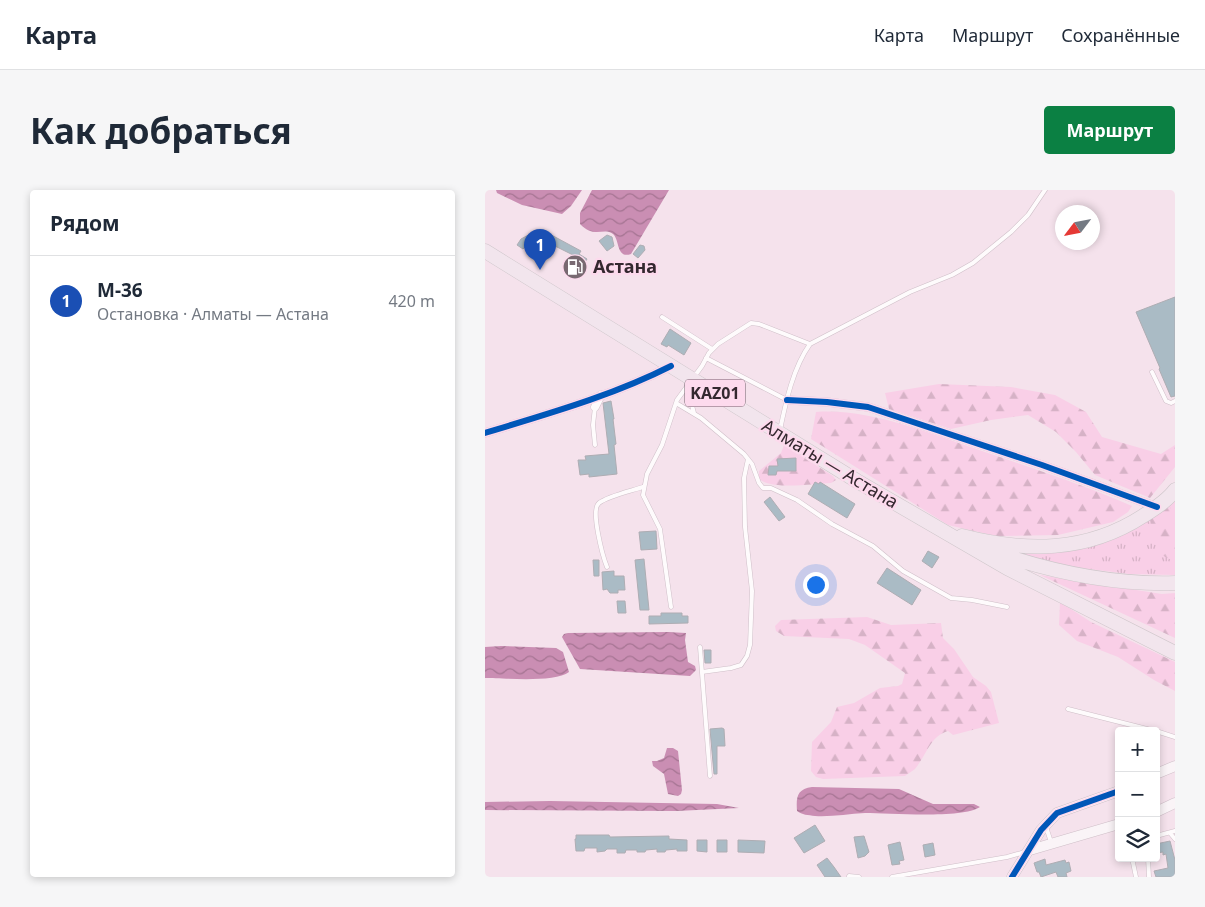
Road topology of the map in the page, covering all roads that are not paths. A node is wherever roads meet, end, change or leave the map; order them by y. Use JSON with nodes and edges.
{"nodes":[{"id":1,"x":1045,"y":190,"type":"edge"},
{"id":2,"x":485,"y":251,"type":"edge"},
{"id":3,"x":662,"y":317,"type":"dead end"},
{"id":4,"x":810,"y":344,"type":"junction"},
{"id":5,"x":712,"y":350,"type":"junction"},
{"id":6,"x":706,"y":358,"type":"junction"},
{"id":7,"x":671,"y":366,"type":"junction"},
{"id":8,"x":1152,"y":372,"type":"dead end"},
{"id":9,"x":690,"y":383,"type":"junction"},
{"id":10,"x":601,"y":395,"type":"junction"},
{"id":11,"x":787,"y":400,"type":"junction"},
{"id":12,"x":1175,"y":402,"type":"edge"},
{"id":13,"x":676,"y":403,"type":"junction"},
{"id":14,"x":595,"y":407,"type":"joint"},
{"id":15,"x":694,"y":413,"type":"junction"},
{"id":16,"x":485,"y":433,"type":"edge"},
{"id":17,"x":779,"y":434,"type":"junction"},
{"id":18,"x":595,"y":445,"type":"dead end"},
{"id":19,"x":747,"y":459,"type":"junction"},
{"id":20,"x":643,"y":487,"type":"junction"},
{"id":21,"x":1175,"y":490,"type":"edge"},
{"id":22,"x":1157,"y":507,"type":"junction"},
{"id":23,"x":947,"y":532,"type":"junction"},
{"id":24,"x":607,"y":567,"type":"dead end"},
{"id":25,"x":1175,"y":583,"type":"edge"},
{"id":26,"x":1007,"y":607,"type":"dead end"},
{"id":27,"x":671,"y":608,"type":"dead end"},
{"id":28,"x":700,"y":647,"type":"dead end"},
{"id":29,"x":1175,"y":653,"type":"edge"},
{"id":30,"x":702,"y":672,"type":"junction"},
{"id":31,"x":1068,"y":709,"type":"dead end"},
{"id":32,"x":1139,"y":727,"type":"edge"},
{"id":33,"x":1160,"y":732,"type":"edge"},
{"id":34,"x":1175,"y":737,"type":"edge"},
{"id":35,"x":1175,"y":766,"type":"edge"},
{"id":36,"x":1160,"y":772,"type":"edge"},
{"id":37,"x":710,"y":776,"type":"dead end"},
{"id":38,"x":1115,"y":792,"type":"edge"},
{"id":39,"x":1175,"y":803,"type":"edge"},
{"id":40,"x":1160,"y":810,"type":"edge"},
{"id":41,"x":1046,"y":824,"type":"junction"},
{"id":42,"x":1115,"y":825,"type":"edge"},
{"id":43,"x":1175,"y":831,"type":"edge"},
{"id":44,"x":1170,"y":832,"type":"junction"},
{"id":45,"x":1160,"y":835,"type":"edge"},
{"id":46,"x":1175,"y":839,"type":"edge"},
{"id":47,"x":1052,"y":844,"type":"junction"},
{"id":48,"x":1030,"y":850,"type":"junction"},
{"id":49,"x":1133,"y":862,"type":"edge"},
{"id":50,"x":1148,"y":862,"type":"edge"},
{"id":51,"x":849,"y":876,"type":"edge"},
{"id":52,"x":859,"y":877,"type":"edge"},
{"id":53,"x":892,"y":877,"type":"edge"},
{"id":54,"x":1012,"y":877,"type":"edge"},
{"id":55,"x":1136,"y":877,"type":"edge"},
{"id":56,"x":1149,"y":877,"type":"edge"}],
"edges":[{"from":1,"to":4,"type":"lane"},
{"from":2,"to":7,"type":"highway","name":"Алматы — Астана","number":"KАZ01"},
{"from":3,"to":5,"type":"lane"},
{"from":4,"to":5,"type":"lane"},
{"from":4,"to":11,"type":"lane"},
{"from":5,"to":6,"type":"lane"},
{"from":6,"to":9,"type":"lane"},
{"from":6,"to":11,"type":"lane"},
{"from":7,"to":9,"type":"highway","name":"Алматы — Астана","number":"KАZ01"},
{"from":7,"to":10,"type":"street"},
{"from":8,"to":12,"type":"lane"},
{"from":9,"to":13,"type":"lane"},
{"from":9,"to":15,"type":"lane"},
{"from":9,"to":17,"type":"highway","name":"Алматы — Астана","number":"KАZ01"},
{"from":10,"to":14,"type":"street"},
{"from":10,"to":16,"type":"street"},
{"from":11,"to":17,"type":"lane"},
{"from":11,"to":22,"type":"street"},
{"from":13,"to":15,"type":"lane"},
{"from":13,"to":20,"type":"lane"},
{"from":14,"to":18,"type":"lane"},
{"from":15,"to":19,"type":"lane"},
{"from":17,"to":23,"type":"highway","name":"Алматы — Астана","number":"KАZ01"},
{"from":19,"to":26,"type":"lane"},
{"from":19,"to":30,"type":"lane"},
{"from":20,"to":24,"type":"lane"},
{"from":20,"to":27,"type":"lane"},
{"from":21,"to":22,"type":"highway","number":"KАZ01"},
{"from":22,"to":23,"type":"highway","number":"KАZ01"},
{"from":23,"to":25,"type":"highway","number":"KАZ01"},
{"from":23,"to":29,"type":"highway","number":"KАZ01"},
{"from":28,"to":30,"type":"lane"},
{"from":30,"to":37,"type":"lane"},
{"from":31,"to":32,"type":"lane"},
{"from":33,"to":34,"type":"lane"},
{"from":35,"to":36,"type":"street"},
{"from":38,"to":41,"type":"street"},
{"from":39,"to":40,"type":"street"},
{"from":41,"to":47,"type":"lane"},
{"from":41,"to":48,"type":"street"},
{"from":42,"to":47,"type":"street"},
{"from":43,"to":44,"type":"lane"},
{"from":44,"to":45,"type":"lane"},
{"from":44,"to":46,"type":"lane"},
{"from":47,"to":48,"type":"street"},
{"from":48,"to":53,"type":"lane"},
{"from":48,"to":54,"type":"street"},
{"from":49,"to":55,"type":"lane"},
{"from":50,"to":56,"type":"lane"},
{"from":51,"to":52,"type":"lane"}]}
